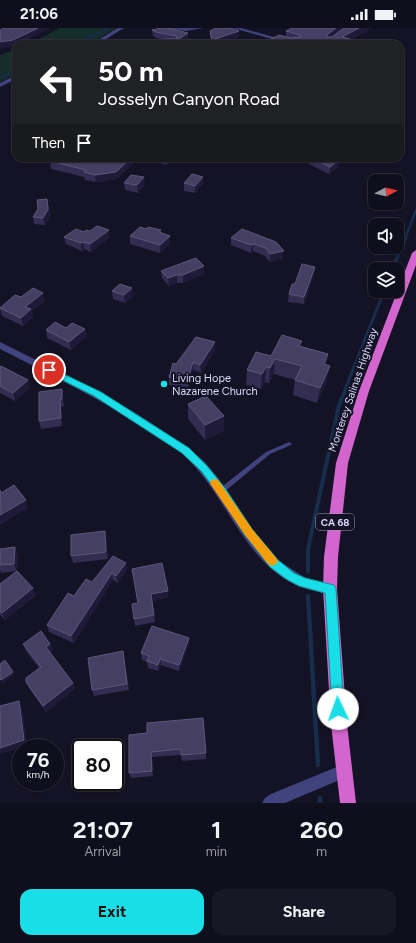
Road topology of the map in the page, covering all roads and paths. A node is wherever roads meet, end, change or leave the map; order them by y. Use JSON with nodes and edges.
{"nodes":[{"id":1,"x":122,"y":28,"type":"edge"},
{"id":2,"x":168,"y":28,"type":"edge"},
{"id":3,"x":201,"y":28,"type":"edge"},
{"id":4,"x":235,"y":28,"type":"edge"},
{"id":5,"x":101,"y":40,"type":"edge"},
{"id":6,"x":281,"y":40,"type":"edge"},
{"id":7,"x":12,"y":79,"type":"edge"},
{"id":8,"x":0,"y":85,"type":"edge"},
{"id":9,"x":416,"y":253,"type":"edge"},
{"id":10,"x":0,"y":345,"type":"edge"},
{"id":11,"x":289,"y":444,"type":"dead end"},
{"id":12,"x":221,"y":491,"type":"junction"},
{"id":13,"x":330,"y":589,"type":"junction"},
{"id":14,"x":344,"y":771,"type":"junction"},
{"id":15,"x":270,"y":803,"type":"edge"},
{"id":16,"x":348,"y":803,"type":"edge"}],
"edges":[{"from":1,"to":5,"type":"street"},
{"from":2,"to":3,"type":"street"},
{"from":4,"to":6,"type":"street"},
{"from":7,"to":8,"type":"street"},
{"from":9,"to":13,"type":"highway","name":"Monterey Salinas Highway","number":"CA 68"},
{"from":10,"to":12,"type":"street"},
{"from":11,"to":12,"type":"lane"},
{"from":12,"to":13,"type":"street"},
{"from":13,"to":14,"type":"highway","name":"Monterey Salinas Highway","number":"CA 68"},
{"from":14,"to":15,"type":"street"},
{"from":14,"to":16,"type":"highway","name":"Monterey Salinas Highway","number":"CA 68"}]}
